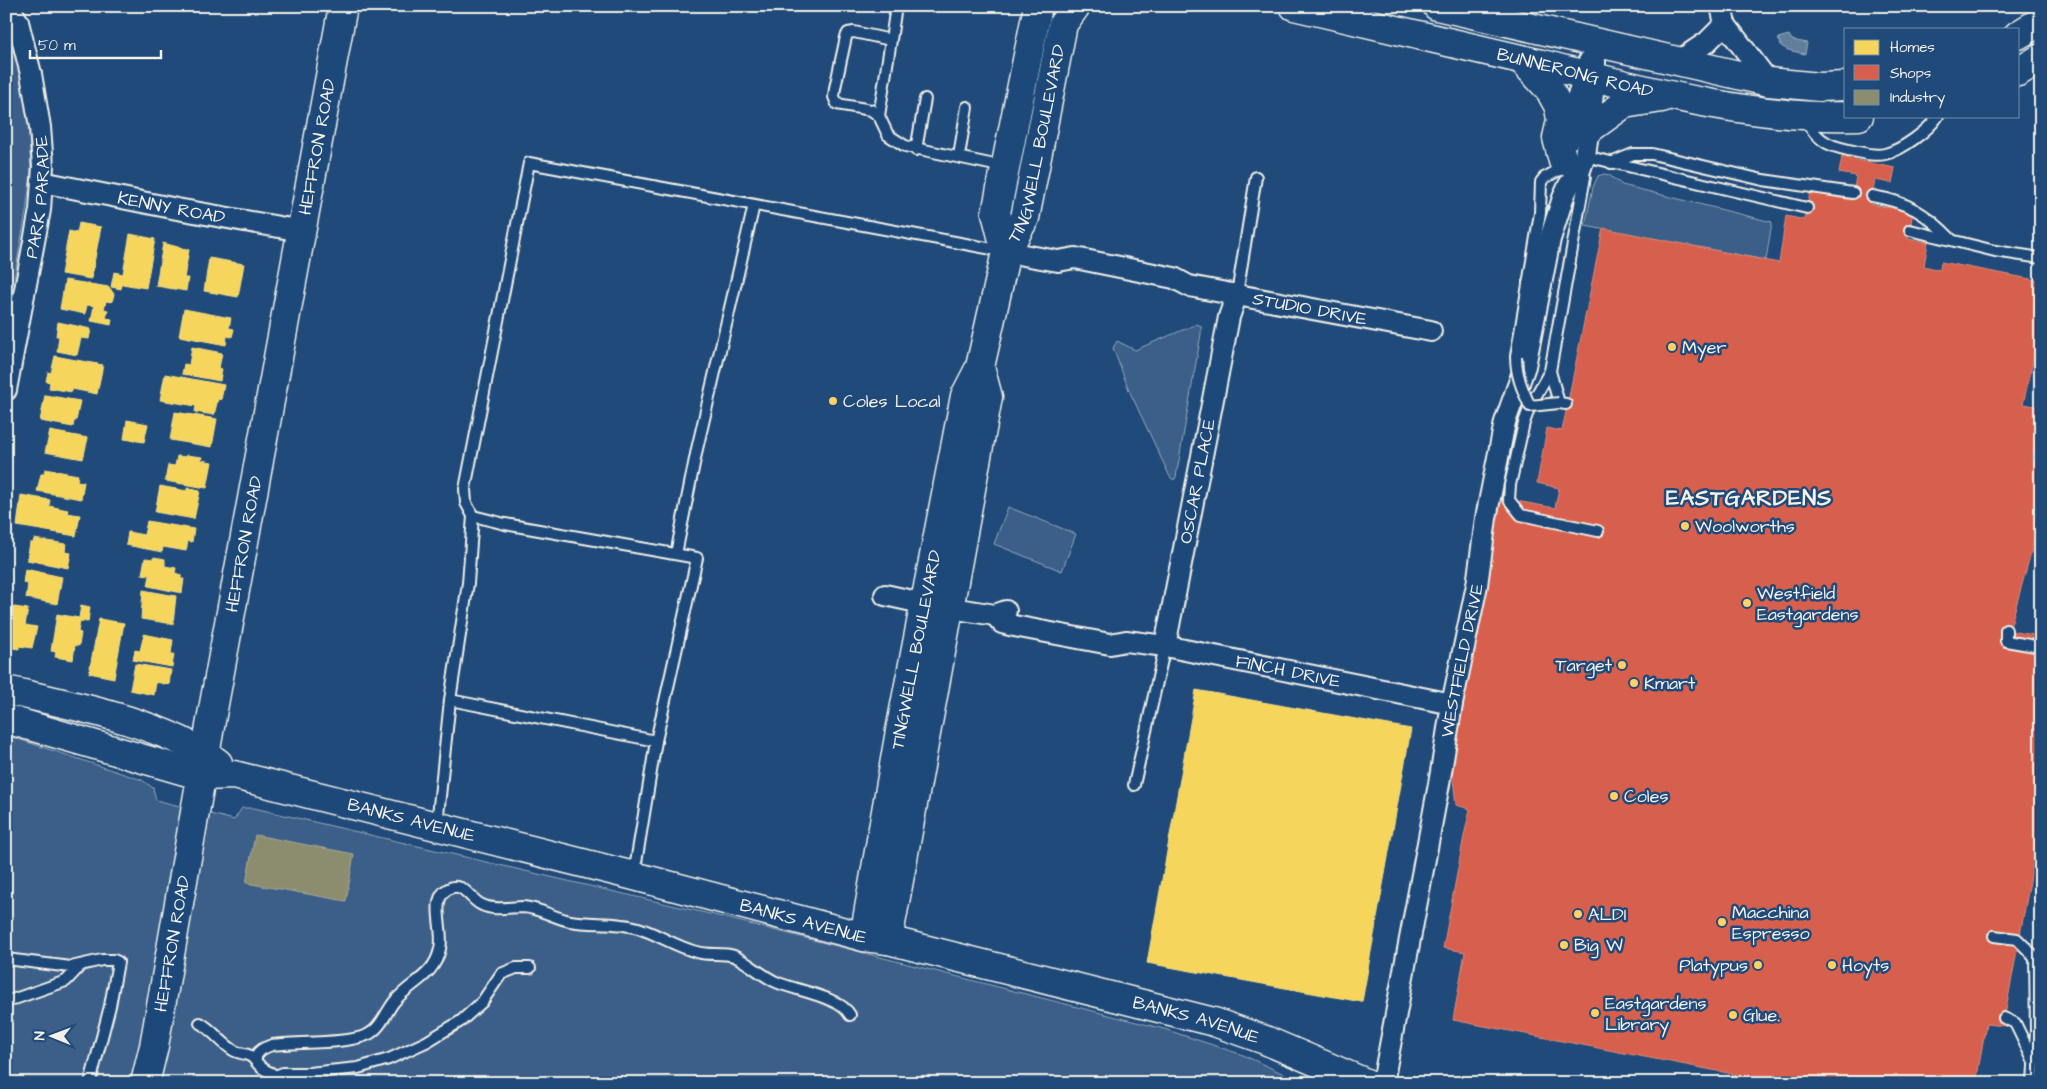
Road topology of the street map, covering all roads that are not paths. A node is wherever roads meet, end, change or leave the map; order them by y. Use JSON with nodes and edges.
{"nodes":[{"id":1,"x":9,"y":6,"type":"edge"},
{"id":2,"x":344,"y":6,"type":"edge"},
{"id":3,"x":896,"y":6,"type":"edge"},
{"id":4,"x":1038,"y":6,"type":"edge"},
{"id":5,"x":1076,"y":6,"type":"edge"},
{"id":6,"x":1294,"y":6,"type":"edge"},
{"id":7,"x":1437,"y":6,"type":"edge"},
{"id":8,"x":1723,"y":15,"type":"edge"},
{"id":9,"x":1521,"y":17,"type":"edge"},
{"id":10,"x":2041,"y":22,"type":"edge"},
{"id":11,"x":2020,"y":34,"type":"edge"},
{"id":12,"x":891,"y":40,"type":"junction"},
{"id":13,"x":1595,"y":43,"type":"junction"},
{"id":14,"x":2041,"y":58,"type":"edge"},
{"id":15,"x":1521,"y":59,"type":"junction"},
{"id":16,"x":1677,"y":62,"type":"junction"},
{"id":17,"x":2020,"y":71,"type":"edge"},
{"id":18,"x":1589,"y":76,"type":"junction"},
{"id":19,"x":2020,"y":81,"type":"edge"},
{"id":20,"x":2041,"y":81,"type":"edge"},
{"id":21,"x":1769,"y":82,"type":"junction"},
{"id":22,"x":1844,"y":86,"type":"edge"},
{"id":23,"x":1673,"y":96,"type":"junction"},
{"id":24,"x":925,"y":99,"type":"dead end"},
{"id":25,"x":967,"y":107,"type":"dead end"},
{"id":26,"x":879,"y":116,"type":"junction"},
{"id":27,"x":1803,"y":116,"type":"junction"},
{"id":28,"x":1844,"y":116,"type":"edge"},
{"id":29,"x":1936,"y":118,"type":"edge"},
{"id":30,"x":1588,"y":130,"type":"junction"},
{"id":31,"x":916,"y":150,"type":"junction"},
{"id":32,"x":959,"y":156,"type":"junction"},
{"id":33,"x":1611,"y":163,"type":"junction"},
{"id":34,"x":1573,"y":164,"type":"junction"},
{"id":35,"x":1006,"y":167,"type":"junction"},
{"id":36,"x":1256,"y":176,"type":"dead end"},
{"id":37,"x":42,"y":182,"type":"junction"},
{"id":38,"x":1854,"y":193,"type":"dead end"},
{"id":39,"x":1872,"y":196,"type":"dead end"},
{"id":40,"x":754,"y":204,"type":"junction"},
{"id":41,"x":1807,"y":208,"type":"dead end"},
{"id":42,"x":302,"y":230,"type":"junction"},
{"id":43,"x":1910,"y":230,"type":"dead end"},
{"id":44,"x":1951,"y":240,"type":"junction"},
{"id":45,"x":1006,"y":252,"type":"junction"},
{"id":46,"x":2041,"y":258,"type":"edge"},
{"id":47,"x":1237,"y":294,"type":"junction"},
{"id":48,"x":1431,"y":331,"type":"dead end"},
{"id":49,"x":1550,"y":371,"type":"junction"},
{"id":50,"x":6,"y":390,"type":"edge"},
{"id":51,"x":1530,"y":406,"type":"junction"},
{"id":52,"x":474,"y":516,"type":"junction"},
{"id":53,"x":1598,"y":531,"type":"dead end"},
{"id":54,"x":676,"y":554,"type":"junction"},
{"id":55,"x":885,"y":595,"type":"dead end"},
{"id":56,"x":938,"y":606,"type":"junction"},
{"id":57,"x":2006,"y":630,"type":"dead end"},
{"id":58,"x":1165,"y":646,"type":"junction"},
{"id":59,"x":2041,"y":647,"type":"edge"},
{"id":60,"x":6,"y":690,"type":"edge"},
{"id":61,"x":450,"y":700,"type":"junction"},
{"id":62,"x":1452,"y":704,"type":"junction"},
{"id":63,"x":6,"y":719,"type":"edge"},
{"id":64,"x":656,"y":741,"type":"junction"},
{"id":65,"x":204,"y":765,"type":"junction"},
{"id":66,"x":1134,"y":786,"type":"dead end"},
{"id":67,"x":437,"y":826,"type":"junction"},
{"id":68,"x":634,"y":876,"type":"junction"},
{"id":69,"x":1994,"y":936,"type":"dead end"},
{"id":70,"x":876,"y":938,"type":"junction"},
{"id":71,"x":6,"y":959,"type":"edge"},
{"id":72,"x":81,"y":965,"type":"junction"},
{"id":73,"x":530,"y":968,"type":"dead end"},
{"id":74,"x":6,"y":1002,"type":"edge"},
{"id":75,"x":850,"y":1015,"type":"dead end"},
{"id":76,"x":2004,"y":1018,"type":"dead end"},
{"id":77,"x":200,"y":1023,"type":"dead end"},
{"id":78,"x":255,"y":1060,"type":"junction"},
{"id":79,"x":2034,"y":1061,"type":"junction"},
{"id":80,"x":277,"y":1079,"type":"edge"},
{"id":81,"x":90,"y":1083,"type":"edge"},
{"id":82,"x":145,"y":1083,"type":"edge"},
{"id":83,"x":1366,"y":1083,"type":"edge"},
{"id":84,"x":1383,"y":1083,"type":"edge"},
{"id":85,"x":2033,"y":1083,"type":"edge"}],
"edges":[{"from":1,"to":37,"type":"street","name":"PARK PARADE"},
{"from":2,"to":42,"type":"street","name":"HEFFRON ROAD"},
{"from":3,"to":12,"type":"lane"},
{"from":4,"to":35,"type":"street","name":"TINGWELL BOULEVARD"},
{"from":5,"to":45,"type":"street","name":"TINGWELL BOULEVARD"},
{"from":6,"to":15,"type":"street","name":"BUNNERONG ROAD"},
{"from":7,"to":9,"type":"street","name":"BUNNERONG ROAD"},
{"from":8,"to":16,"type":"street"},
{"from":8,"to":21,"type":"street"},
{"from":9,"to":13,"type":"street","name":"BUNNERONG ROAD"},
{"from":10,"to":11,"type":"street"},
{"from":12,"to":26,"type":"lane"},
{"from":12,"to":26,"type":"lane"},
{"from":13,"to":16,"type":"street","name":"BUNNERONG ROAD"},
{"from":13,"to":18,"type":"street","name":"WESTFIELD DRIVE"},
{"from":14,"to":17,"type":"street"},
{"from":15,"to":18,"type":"street","name":"BUNNERONG ROAD"},
{"from":15,"to":34,"type":"street"},
{"from":16,"to":21,"type":"street","name":"BUNNERONG ROAD"},
{"from":18,"to":23,"type":"street","name":"BUNNERONG ROAD"},
{"from":18,"to":30,"type":"street","name":"WESTFIELD DRIVE"},
{"from":18,"to":34,"type":"street","name":"WESTFIELD DRIVE"},
{"from":19,"to":20,"type":"street"},
{"from":21,"to":22,"type":"street","name":"BUNNERONG ROAD"},
{"from":23,"to":27,"type":"street","name":"BUNNERONG ROAD"},
{"from":23,"to":30,"type":"street"},
{"from":24,"to":31,"type":"lane"},
{"from":25,"to":32,"type":"lane"},
{"from":26,"to":31,"type":"lane"},
{"from":27,"to":28,"type":"street","name":"BUNNERONG ROAD"},
{"from":27,"to":29,"type":"lane"},
{"from":30,"to":34,"type":"street","name":"WESTFIELD DRIVE"},
{"from":31,"to":32,"type":"lane"},
{"from":32,"to":35,"type":"lane"},
{"from":33,"to":34,"type":"lane"},
{"from":33,"to":38,"type":"lane"},
{"from":33,"to":41,"type":"lane"},
{"from":34,"to":49,"type":"lane"},
{"from":34,"to":51,"type":"lane","bridge":true},
{"from":34,"to":62,"type":"street","name":"WESTFIELD DRIVE"},
{"from":35,"to":45,"type":"street","name":"TINGWELL BOULEVARD"},
{"from":36,"to":47,"type":"lane","name":"OSCAR PLACE"},
{"from":37,"to":42,"type":"street","name":"KENNY ROAD"},
{"from":37,"to":50,"type":"street","name":"PARK PARADE"},
{"from":39,"to":44,"type":"lane"},
{"from":40,"to":45,"type":"lane"},
{"from":40,"to":52,"type":"lane"},
{"from":40,"to":54,"type":"lane"},
{"from":42,"to":65,"type":"street","name":"HEFFRON ROAD"},
{"from":43,"to":44,"type":"lane"},
{"from":44,"to":46,"type":"lane"},
{"from":45,"to":47,"type":"street","name":"STUDIO DRIVE"},
{"from":45,"to":56,"type":"street","name":"TINGWELL BOULEVARD"},
{"from":47,"to":48,"type":"street","name":"STUDIO DRIVE"},
{"from":47,"to":58,"type":"street","name":"OSCAR PLACE"},
{"from":49,"to":51,"type":"lane"},
{"from":49,"to":51,"type":"lane","bridge":true},
{"from":51,"to":53,"type":"lane"},
{"from":52,"to":54,"type":"lane"},
{"from":52,"to":61,"type":"lane"},
{"from":54,"to":64,"type":"lane"},
{"from":55,"to":56,"type":"street","name":"FINCH DRIVE"},
{"from":56,"to":58,"type":"street","name":"FINCH DRIVE"},
{"from":56,"to":70,"type":"street","name":"TINGWELL BOULEVARD"},
{"from":57,"to":59,"type":"lane"},
{"from":58,"to":62,"type":"street","name":"FINCH DRIVE"},
{"from":58,"to":66,"type":"lane","name":"OSCAR PLACE"},
{"from":60,"to":65,"type":"street","name":"BANKS AVENUE"},
{"from":61,"to":64,"type":"lane"},
{"from":61,"to":67,"type":"lane"},
{"from":62,"to":84,"type":"street","name":"WESTFIELD DRIVE"},
{"from":63,"to":65,"type":"street","name":"BANKS AVENUE"},
{"from":64,"to":68,"type":"lane"},
{"from":65,"to":67,"type":"street","name":"BANKS AVENUE"},
{"from":65,"to":82,"type":"street","name":"HEFFRON ROAD"},
{"from":67,"to":68,"type":"street","name":"BANKS AVENUE"},
{"from":68,"to":70,"type":"street","name":"BANKS AVENUE"},
{"from":69,"to":79,"type":"lane"},
{"from":70,"to":83,"type":"street","name":"BANKS AVENUE"},
{"from":71,"to":72,"type":"lane"},
{"from":72,"to":74,"type":"lane"},
{"from":72,"to":81,"type":"lane"},
{"from":73,"to":80,"type":"lane"},
{"from":75,"to":78,"type":"lane"},
{"from":76,"to":79,"type":"lane"},
{"from":77,"to":78,"type":"lane"},
{"from":78,"to":80,"type":"lane"},
{"from":79,"to":85,"type":"lane"}]}
